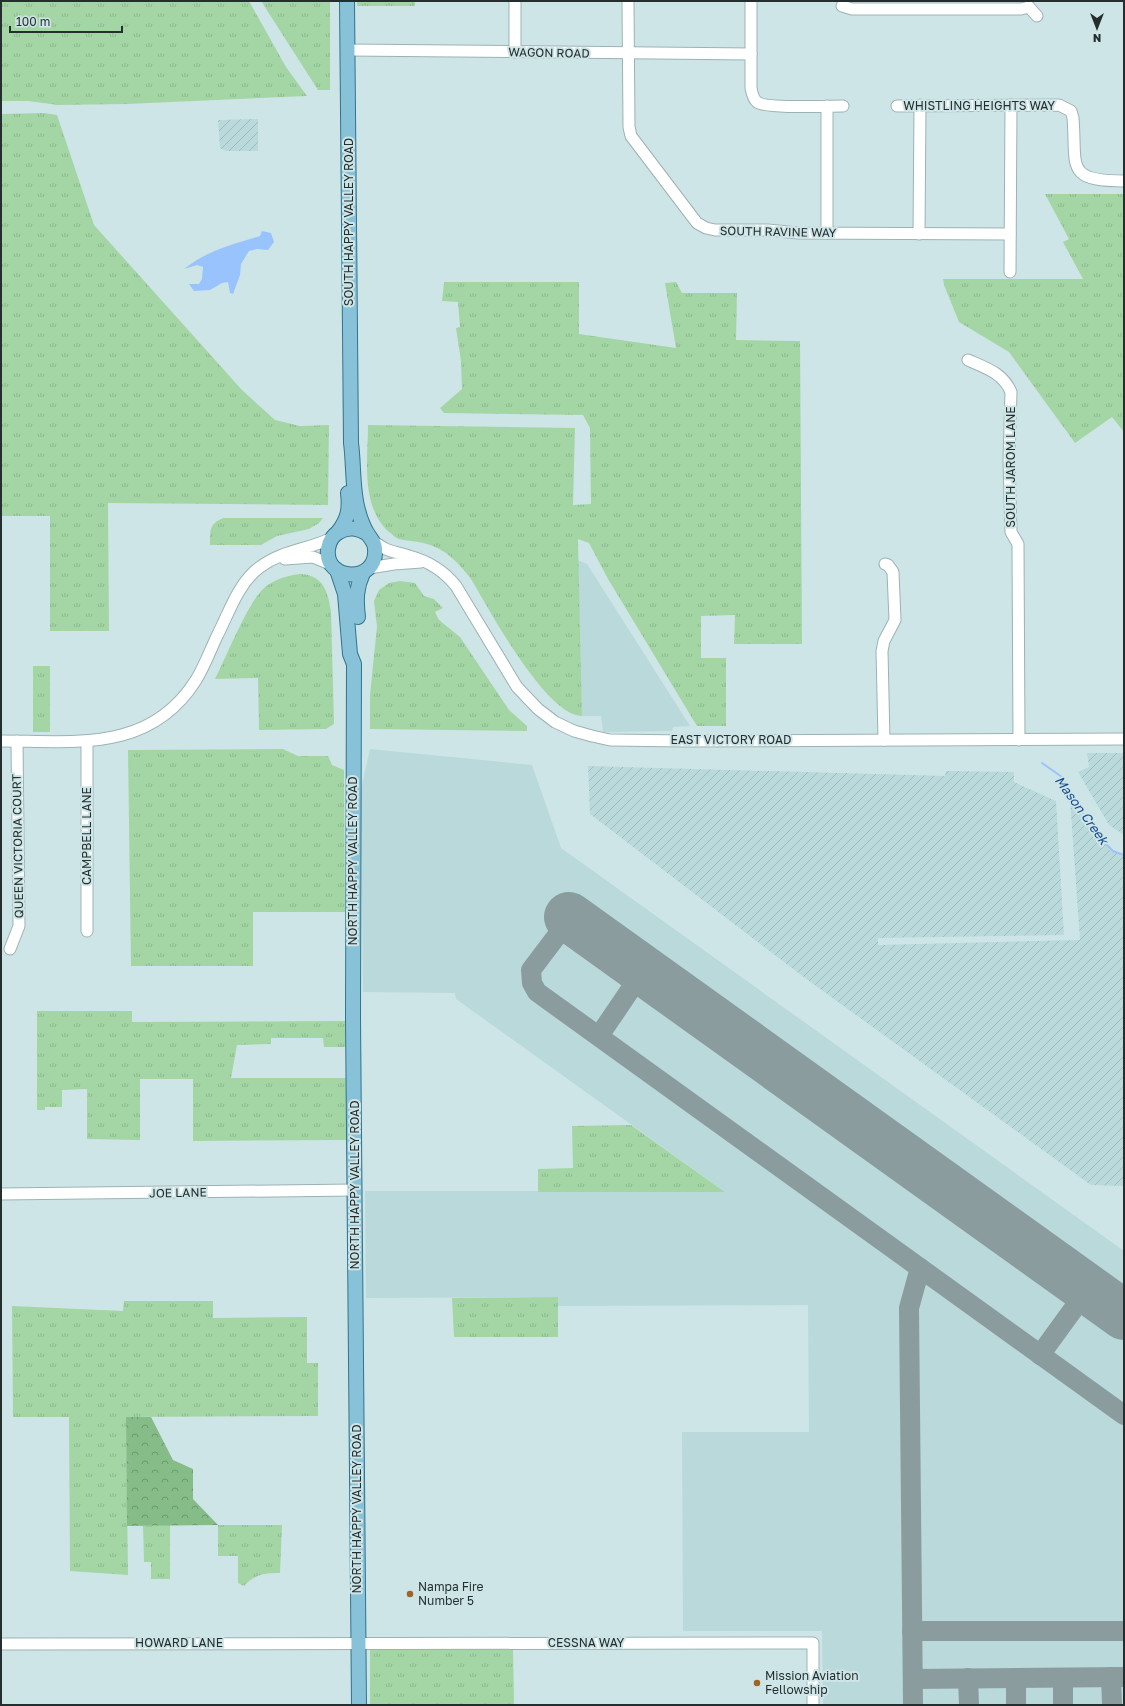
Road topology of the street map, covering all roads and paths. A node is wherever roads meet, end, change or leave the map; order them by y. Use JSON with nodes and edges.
{"nodes":[{"id":1,"x":347,"y":1,"type":"edge"},
{"id":2,"x":515,"y":1,"type":"edge"},
{"id":3,"x":628,"y":1,"type":"edge"},
{"id":4,"x":750,"y":1,"type":"edge"},
{"id":5,"x":1030,"y":4,"type":"edge"},
{"id":6,"x":840,"y":7,"type":"edge"},
{"id":7,"x":1037,"y":16,"type":"dead end"},
{"id":8,"x":348,"y":50,"type":"junction"},
{"id":9,"x":515,"y":52,"type":"junction"},
{"id":10,"x":628,"y":54,"type":"junction"},
{"id":11,"x":751,"y":54,"type":"junction"},
{"id":12,"x":1011,"y":105,"type":"junction"},
{"id":13,"x":827,"y":106,"type":"junction"},
{"id":14,"x":843,"y":106,"type":"dead end"},
{"id":15,"x":896,"y":106,"type":"dead end"},
{"id":16,"x":920,"y":106,"type":"junction"},
{"id":17,"x":1124,"y":181,"type":"edge"},
{"id":18,"x":827,"y":234,"type":"junction"},
{"id":19,"x":919,"y":234,"type":"junction"},
{"id":20,"x":1010,"y":234,"type":"junction"},
{"id":21,"x":1010,"y":272,"type":"dead end"},
{"id":22,"x":968,"y":360,"type":"dead end"},
{"id":23,"x":351,"y":443,"type":"junction"},
{"id":24,"x":335,"y":535,"type":"junction"},
{"id":25,"x":370,"y":537,"type":"junction"},
{"id":26,"x":270,"y":561,"type":"junction"},
{"id":27,"x":422,"y":562,"type":"junction"},
{"id":28,"x":884,"y":564,"type":"dead end"},
{"id":29,"x":335,"y":568,"type":"junction"},
{"id":30,"x":366,"y":570,"type":"junction"},
{"id":31,"x":354,"y":664,"type":"junction"},
{"id":32,"x":1124,"y":739,"type":"edge"},
{"id":33,"x":1,"y":740,"type":"edge"},
{"id":34,"x":17,"y":740,"type":"junction"},
{"id":35,"x":884,"y":740,"type":"junction"},
{"id":36,"x":1019,"y":740,"type":"junction"},
{"id":37,"x":87,"y":741,"type":"junction"},
{"id":38,"x":87,"y":931,"type":"dead end"},
{"id":39,"x":10,"y":949,"type":"dead end"},
{"id":40,"x":355,"y":1190,"type":"junction"},
{"id":41,"x":1,"y":1194,"type":"edge"},
{"id":42,"x":358,"y":1643,"type":"junction"},
{"id":43,"x":1,"y":1644,"type":"edge"},
{"id":44,"x":359,"y":1705,"type":"edge"},
{"id":45,"x":813,"y":1705,"type":"edge"}],
"edges":[{"from":1,"to":8,"type":"main road","name":"SOUTH HAPPY VALLEY ROAD"},
{"from":2,"to":9,"type":"street"},
{"from":3,"to":10,"type":"street","name":"SOUTH RAVINE WAY"},
{"from":4,"to":11,"type":"street"},
{"from":5,"to":6,"type":"street"},
{"from":5,"to":7,"type":"street"},
{"from":8,"to":9,"type":"street","name":"WAGON ROAD"},
{"from":8,"to":23,"type":"main road","name":"SOUTH HAPPY VALLEY ROAD"},
{"from":9,"to":10,"type":"street","name":"WAGON ROAD"},
{"from":10,"to":11,"type":"street","name":"WAGON ROAD"},
{"from":10,"to":18,"type":"street","name":"SOUTH RAVINE WAY"},
{"from":11,"to":13,"type":"street"},
{"from":12,"to":16,"type":"street","name":"WHISTLING HEIGHTS WAY"},
{"from":12,"to":17,"type":"street","name":"WHISTLING HEIGHTS WAY"},
{"from":12,"to":20,"type":"street"},
{"from":13,"to":14,"type":"street"},
{"from":13,"to":18,"type":"street"},
{"from":15,"to":16,"type":"street","name":"WHISTLING HEIGHTS WAY"},
{"from":16,"to":19,"type":"street"},
{"from":18,"to":19,"type":"street","name":"SOUTH RAVINE WAY"},
{"from":19,"to":20,"type":"street","name":"SOUTH RAVINE WAY"},
{"from":20,"to":21,"type":"street"},
{"from":22,"to":36,"type":"street","name":"SOUTH JAROM LANE"},
{"from":23,"to":24,"type":"main road"},
{"from":23,"to":25,"type":"main road"},
{"from":24,"to":25,"type":"main road"},
{"from":24,"to":26,"type":"street"},
{"from":24,"to":29,"type":"main road"},
{"from":25,"to":27,"type":"street","name":"EAST VICTORY ROAD"},
{"from":25,"to":30,"type":"main road"},
{"from":26,"to":29,"type":"street"},
{"from":26,"to":37,"type":"street"},
{"from":27,"to":30,"type":"street","name":"EAST VICTORY ROAD"},
{"from":27,"to":35,"type":"street","name":"EAST VICTORY ROAD"},
{"from":28,"to":35,"type":"street"},
{"from":29,"to":30,"type":"main road"},
{"from":29,"to":31,"type":"main road","name":"NORTH HAPPY VALLEY ROAD"},
{"from":30,"to":31,"type":"main road","name":"NORTH HAPPY VALLEY ROAD"},
{"from":31,"to":40,"type":"main road","name":"NORTH HAPPY VALLEY ROAD"},
{"from":32,"to":36,"type":"street","name":"EAST VICTORY ROAD"},
{"from":33,"to":34,"type":"street"},
{"from":34,"to":37,"type":"street"},
{"from":34,"to":39,"type":"street","name":"QUEEN VICTORIA COURT"},
{"from":35,"to":36,"type":"street","name":"EAST VICTORY ROAD"},
{"from":37,"to":38,"type":"street","name":"CAMPBELL LANE"},
{"from":40,"to":41,"type":"street","name":"JOE LANE"},
{"from":40,"to":42,"type":"main road","name":"NORTH HAPPY VALLEY ROAD"},
{"from":42,"to":43,"type":"street","name":"HOWARD LANE"},
{"from":42,"to":44,"type":"main road","name":"NORTH HAPPY VALLEY ROAD"},
{"from":42,"to":45,"type":"street","name":"CESSNA WAY"}]}
